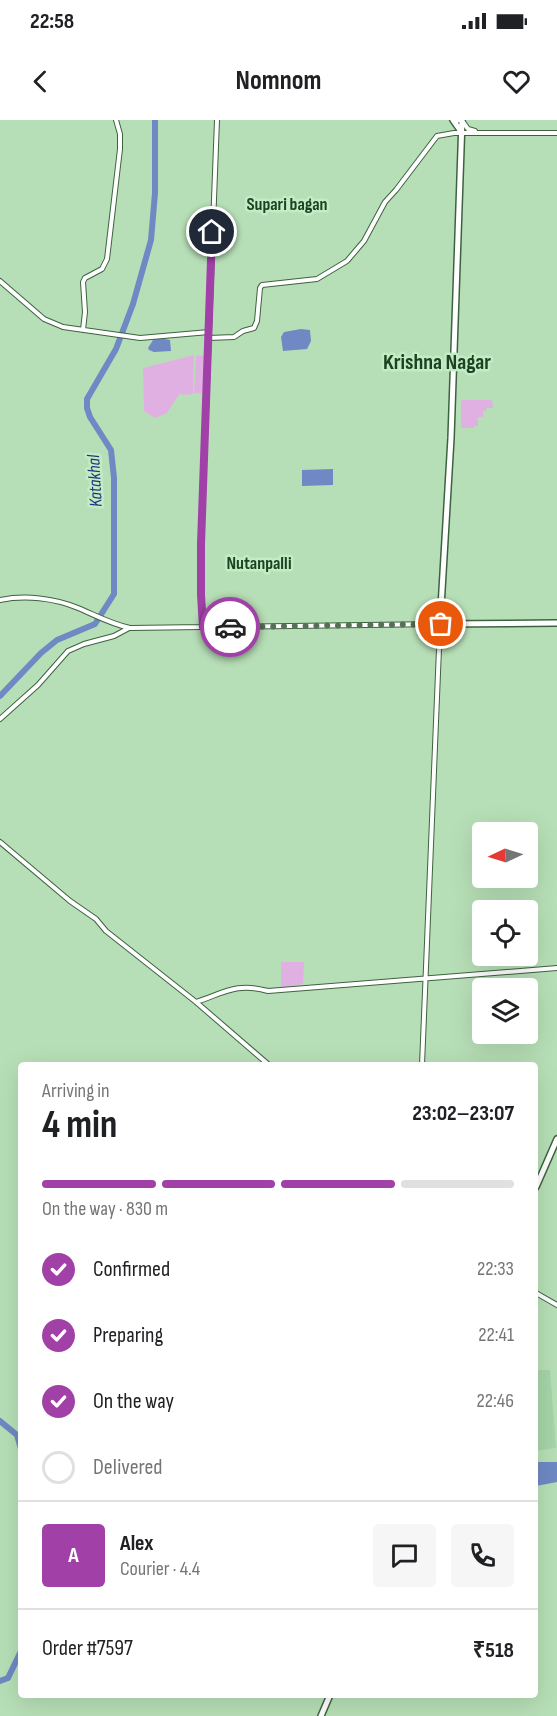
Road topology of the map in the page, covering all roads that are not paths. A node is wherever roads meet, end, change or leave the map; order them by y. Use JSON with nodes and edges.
{"nodes":[{"id":1,"x":116,"y":120,"type":"edge"},
{"id":2,"x":217,"y":120,"type":"edge"},
{"id":3,"x":459,"y":120,"type":"edge"},
{"id":4,"x":461,"y":131,"type":"junction"},
{"id":5,"x":557,"y":131,"type":"edge"},
{"id":6,"x":0,"y":281,"type":"edge"},
{"id":7,"x":83,"y":330,"type":"junction"},
{"id":8,"x":209,"y":335,"type":"junction"},
{"id":9,"x":0,"y":600,"type":"edge"},
{"id":10,"x":557,"y":623,"type":"edge"},
{"id":11,"x":441,"y":624,"type":"junction"},
{"id":12,"x":203,"y":627,"type":"junction"},
{"id":13,"x":130,"y":628,"type":"junction"},
{"id":14,"x":0,"y":719,"type":"edge"},
{"id":15,"x":0,"y":842,"type":"edge"},
{"id":16,"x":557,"y":968,"type":"edge"},
{"id":17,"x":426,"y":979,"type":"junction"},
{"id":18,"x":196,"y":1002,"type":"junction"},
{"id":19,"x":265,"y":1062,"type":"edge"},
{"id":20,"x":422,"y":1062,"type":"edge"},
{"id":21,"x":557,"y":1139,"type":"edge"},
{"id":22,"x":538,"y":1182,"type":"edge"},
{"id":23,"x":538,"y":1294,"type":"edge"},
{"id":24,"x":557,"y":1305,"type":"edge"},
{"id":25,"x":329,"y":1698,"type":"edge"},
{"id":26,"x":321,"y":1716,"type":"edge"}],
"edges":[{"from":1,"to":7,"type":"street"},
{"from":2,"to":8,"type":"street"},
{"from":3,"to":4,"type":"main road"},
{"from":3,"to":5,"type":"street"},
{"from":4,"to":5,"type":"street"},
{"from":4,"to":8,"type":"street"},
{"from":4,"to":11,"type":"main road"},
{"from":6,"to":7,"type":"street"},
{"from":7,"to":8,"type":"street"},
{"from":8,"to":12,"type":"street"},
{"from":9,"to":13,"type":"street"},
{"from":10,"to":11,"type":"main road"},
{"from":11,"to":12,"type":"street"},
{"from":11,"to":17,"type":"street"},
{"from":12,"to":13,"type":"street"},
{"from":13,"to":14,"type":"street"},
{"from":15,"to":18,"type":"street"},
{"from":16,"to":17,"type":"street"},
{"from":17,"to":18,"type":"street"},
{"from":17,"to":20,"type":"street"},
{"from":18,"to":19,"type":"street"},
{"from":21,"to":22,"type":"main road"},
{"from":23,"to":24,"type":"street"},
{"from":25,"to":26,"type":"main road"}]}
